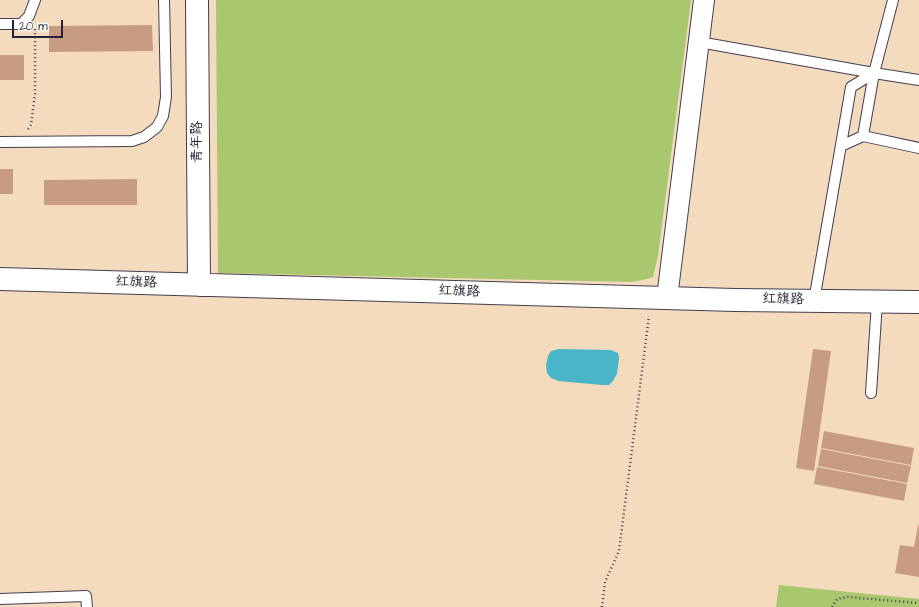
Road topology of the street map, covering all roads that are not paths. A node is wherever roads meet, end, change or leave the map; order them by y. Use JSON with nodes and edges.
{"nodes":[{"id":1,"x":35,"y":0,"type":"edge"},
{"id":2,"x":164,"y":0,"type":"edge"},
{"id":3,"x":196,"y":0,"type":"edge"},
{"id":4,"x":704,"y":0,"type":"edge"},
{"id":5,"x":893,"y":0,"type":"edge"},
{"id":6,"x":0,"y":24,"type":"edge"},
{"id":7,"x":699,"y":42,"type":"junction"},
{"id":8,"x":874,"y":73,"type":"junction"},
{"id":9,"x":919,"y":80,"type":"edge"},
{"id":10,"x":863,"y":136,"type":"junction"},
{"id":11,"x":0,"y":142,"type":"edge"},
{"id":12,"x":841,"y":146,"type":"junction"},
{"id":13,"x":919,"y":148,"type":"edge"},
{"id":14,"x":0,"y":280,"type":"edge"},
{"id":15,"x":199,"y":285,"type":"junction"},
{"id":16,"x":659,"y":298,"type":"junction"},
{"id":17,"x":814,"y":301,"type":"junction"},
{"id":18,"x":877,"y":302,"type":"junction"},
{"id":19,"x":919,"y":302,"type":"edge"},
{"id":20,"x":871,"y":393,"type":"dead end"},
{"id":21,"x":0,"y":599,"type":"edge"},
{"id":22,"x":87,"y":607,"type":"edge"}],
"edges":[{"from":1,"to":6,"type":"lane"},
{"from":2,"to":11,"type":"lane"},
{"from":3,"to":15,"type":"street","name":"青年路"},
{"from":4,"to":7,"type":"street"},
{"from":5,"to":8,"type":"lane"},
{"from":7,"to":8,"type":"lane"},
{"from":7,"to":16,"type":"street"},
{"from":8,"to":9,"type":"lane"},
{"from":8,"to":10,"type":"lane"},
{"from":8,"to":12,"type":"lane"},
{"from":10,"to":12,"type":"lane"},
{"from":10,"to":13,"type":"lane"},
{"from":12,"to":17,"type":"lane"},
{"from":14,"to":15,"type":"street","name":"红旗路"},
{"from":15,"to":16,"type":"street","name":"红旗路"},
{"from":16,"to":17,"type":"street","name":"红旗路"},
{"from":17,"to":18,"type":"street","name":"红旗路"},
{"from":18,"to":19,"type":"street","name":"红旗路"},
{"from":18,"to":20,"type":"lane"},
{"from":21,"to":22,"type":"lane"}]}
